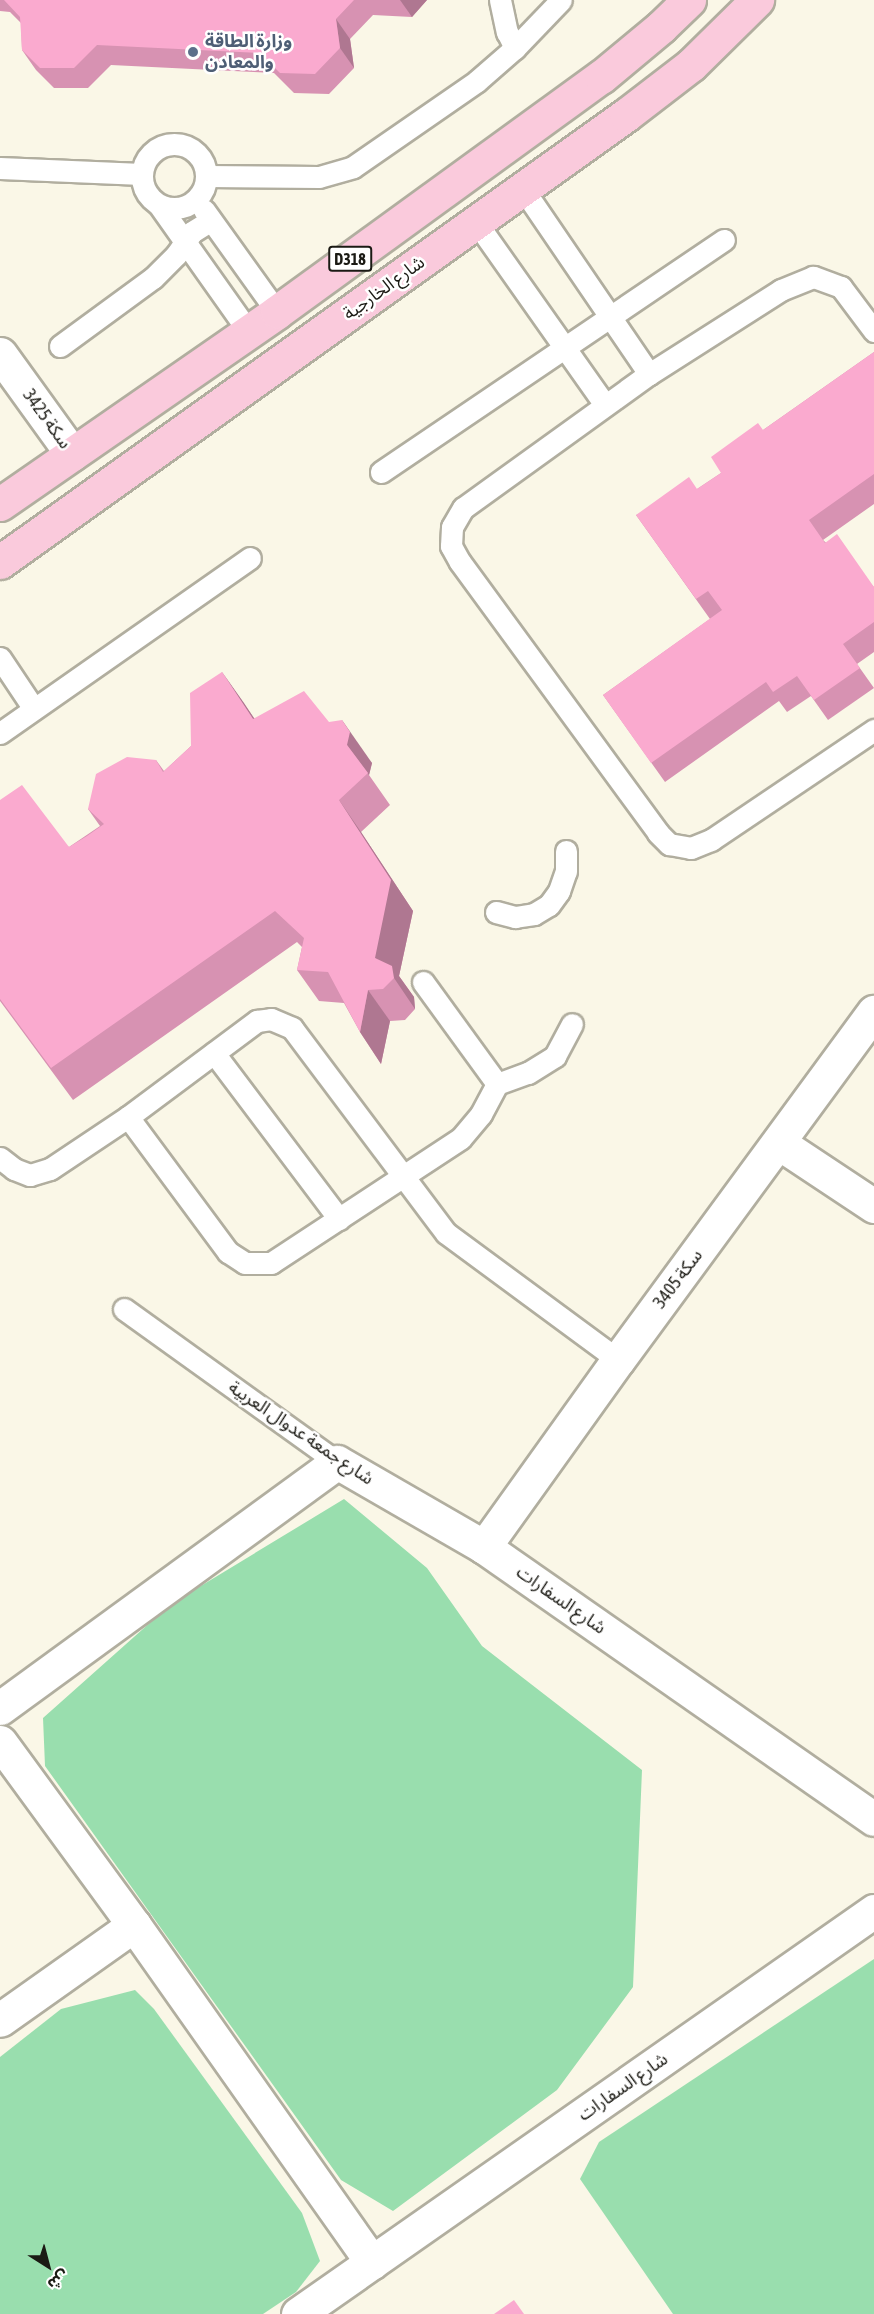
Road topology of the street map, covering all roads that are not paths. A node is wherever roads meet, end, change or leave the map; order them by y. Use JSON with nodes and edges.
{"nodes":[{"id":1,"x":500,"y":0,"type":"edge"},
{"id":2,"x":561,"y":0,"type":"edge"},
{"id":3,"x":689,"y":0,"type":"edge"},
{"id":4,"x":757,"y":0,"type":"edge"},
{"id":5,"x":514,"y":48,"type":"junction"},
{"id":6,"x":0,"y":168,"type":"edge"},
{"id":7,"x":142,"y":174,"type":"junction"},
{"id":8,"x":206,"y":176,"type":"junction"},
{"id":9,"x":523,"y":189,"type":"junction"},
{"id":10,"x":196,"y":198,"type":"junction"},
{"id":11,"x":159,"y":205,"type":"junction"},
{"id":12,"x":212,"y":220,"type":"junction"},
{"id":13,"x":476,"y":222,"type":"junction"},
{"id":14,"x":724,"y":240,"type":"dead end"},
{"id":15,"x":185,"y":241,"type":"junction"},
{"id":16,"x":277,"y":312,"type":"junction"},
{"id":17,"x":611,"y":317,"type":"junction"},
{"id":18,"x":874,"y":331,"type":"edge"},
{"id":19,"x":249,"y":332,"type":"junction"},
{"id":20,"x":60,"y":346,"type":"dead end"},
{"id":21,"x":565,"y":348,"type":"junction"},
{"id":22,"x":0,"y":354,"type":"edge"},
{"id":23,"x":650,"y":374,"type":"junction"},
{"id":24,"x":605,"y":405,"type":"junction"},
{"id":25,"x":153,"y":451,"type":"junction"},
{"id":26,"x":72,"y":454,"type":"junction"},
{"id":27,"x":381,"y":472,"type":"dead end"},
{"id":28,"x":0,"y":504,"type":"edge"},
{"id":29,"x":39,"y":535,"type":"junction"},
{"id":30,"x":250,"y":558,"type":"dead end"},
{"id":31,"x":0,"y":562,"type":"edge"},
{"id":32,"x":0,"y":658,"type":"edge"},
{"id":33,"x":34,"y":709,"type":"junction"},
{"id":34,"x":874,"y":730,"type":"edge"},
{"id":35,"x":0,"y":733,"type":"edge"},
{"id":36,"x":566,"y":850,"type":"dead end"},
{"id":37,"x":496,"y":912,"type":"dead end"},
{"id":38,"x":423,"y":982,"type":"dead end"},
{"id":39,"x":874,"y":1012,"type":"edge"},
{"id":40,"x":572,"y":1024,"type":"dead end"},
{"id":41,"x":214,"y":1053,"type":"junction"},
{"id":42,"x":497,"y":1084,"type":"junction"},
{"id":43,"x":128,"y":1117,"type":"junction"},
{"id":44,"x":779,"y":1143,"type":"junction"},
{"id":45,"x":0,"y":1158,"type":"edge"},
{"id":46,"x":403,"y":1178,"type":"junction"},
{"id":47,"x":874,"y":1206,"type":"edge"},
{"id":48,"x":339,"y":1219,"type":"junction"},
{"id":49,"x":124,"y":1309,"type":"dead end"},
{"id":50,"x":618,"y":1360,"type":"junction"},
{"id":51,"x":337,"y":1462,"type":"junction"},
{"id":52,"x":484,"y":1546,"type":"junction"},
{"id":53,"x":0,"y":1708,"type":"edge"},
{"id":54,"x":0,"y":1742,"type":"edge"},
{"id":55,"x":874,"y":1819,"type":"edge"},
{"id":56,"x":874,"y":1911,"type":"edge"},
{"id":57,"x":134,"y":1925,"type":"junction"},
{"id":58,"x":0,"y":2020,"type":"edge"},
{"id":59,"x":372,"y":2263,"type":"junction"},
{"id":60,"x":298,"y":2314,"type":"edge"}],
"edges":[{"from":1,"to":5,"type":"lane"},
{"from":2,"to":5,"type":"lane"},
{"from":3,"to":16,"type":"main road","number":"D318"},
{"from":4,"to":9,"type":"main road","name":"شارع الخارجية","number":"D318"},
{"from":5,"to":8,"type":"lane"},
{"from":6,"to":7,"type":"lane"},
{"from":7,"to":8,"type":"lane"},
{"from":7,"to":11,"type":"lane"},
{"from":8,"to":10,"type":"lane"},
{"from":9,"to":13,"type":"main road","name":"شارع الخارجية","number":"D318"},
{"from":9,"to":17,"type":"lane"},
{"from":10,"to":11,"type":"lane"},
{"from":10,"to":12,"type":"lane"},
{"from":11,"to":15,"type":"lane"},
{"from":12,"to":15,"type":"lane"},
{"from":12,"to":16,"type":"lane"},
{"from":13,"to":21,"type":"lane"},
{"from":13,"to":25,"type":"main road","name":"شارع الخارجية","number":"D318"},
{"from":14,"to":17,"type":"lane"},
{"from":15,"to":19,"type":"lane"},
{"from":15,"to":20,"type":"lane"},
{"from":16,"to":19,"type":"main road","number":"D318"},
{"from":17,"to":21,"type":"lane"},
{"from":17,"to":23,"type":"lane"},
{"from":18,"to":23,"type":"lane"},
{"from":19,"to":26,"type":"main road","number":"D318"},
{"from":21,"to":24,"type":"lane"},
{"from":21,"to":27,"type":"lane"},
{"from":22,"to":26,"type":"street","name":"سكة 3425"},
{"from":23,"to":24,"type":"lane"},
{"from":24,"to":34,"type":"lane"},
{"from":25,"to":26,"type":"main road"},
{"from":25,"to":29,"type":"main road","name":"شارع الخارجية","number":"D318"},
{"from":26,"to":28,"type":"main road","number":"D318"},
{"from":26,"to":29,"type":"main road"},
{"from":29,"to":31,"type":"main road","name":"شارع الخارجية","number":"D318"},
{"from":30,"to":33,"type":"lane"},
{"from":32,"to":33,"type":"lane"},
{"from":33,"to":35,"type":"lane"},
{"from":36,"to":37,"type":"lane"},
{"from":38,"to":42,"type":"lane"},
{"from":39,"to":44,"type":"street","name":"سكة 3405"},
{"from":40,"to":42,"type":"lane"},
{"from":41,"to":43,"type":"lane"},
{"from":41,"to":46,"type":"lane"},
{"from":41,"to":48,"type":"lane"},
{"from":42,"to":46,"type":"lane"},
{"from":43,"to":45,"type":"lane"},
{"from":43,"to":48,"type":"lane"},
{"from":44,"to":47,"type":"street"},
{"from":44,"to":50,"type":"street","name":"سكة 3405"},
{"from":46,"to":48,"type":"lane"},
{"from":46,"to":50,"type":"lane"},
{"from":49,"to":51,"type":"lane","name":"شارع جمعة عدوال العربية"},
{"from":50,"to":52,"type":"street","name":"سكة 3405"},
{"from":51,"to":52,"type":"street","name":"شارع جمعة عدوال العربية"},
{"from":51,"to":53,"type":"street"},
{"from":52,"to":55,"type":"street","name":"شارع السفارات"},
{"from":54,"to":57,"type":"street"},
{"from":56,"to":59,"type":"street","name":"شارع السفارات"},
{"from":57,"to":58,"type":"street"},
{"from":57,"to":59,"type":"street"},
{"from":59,"to":60,"type":"street","name":"شارع السفارات"}]}
